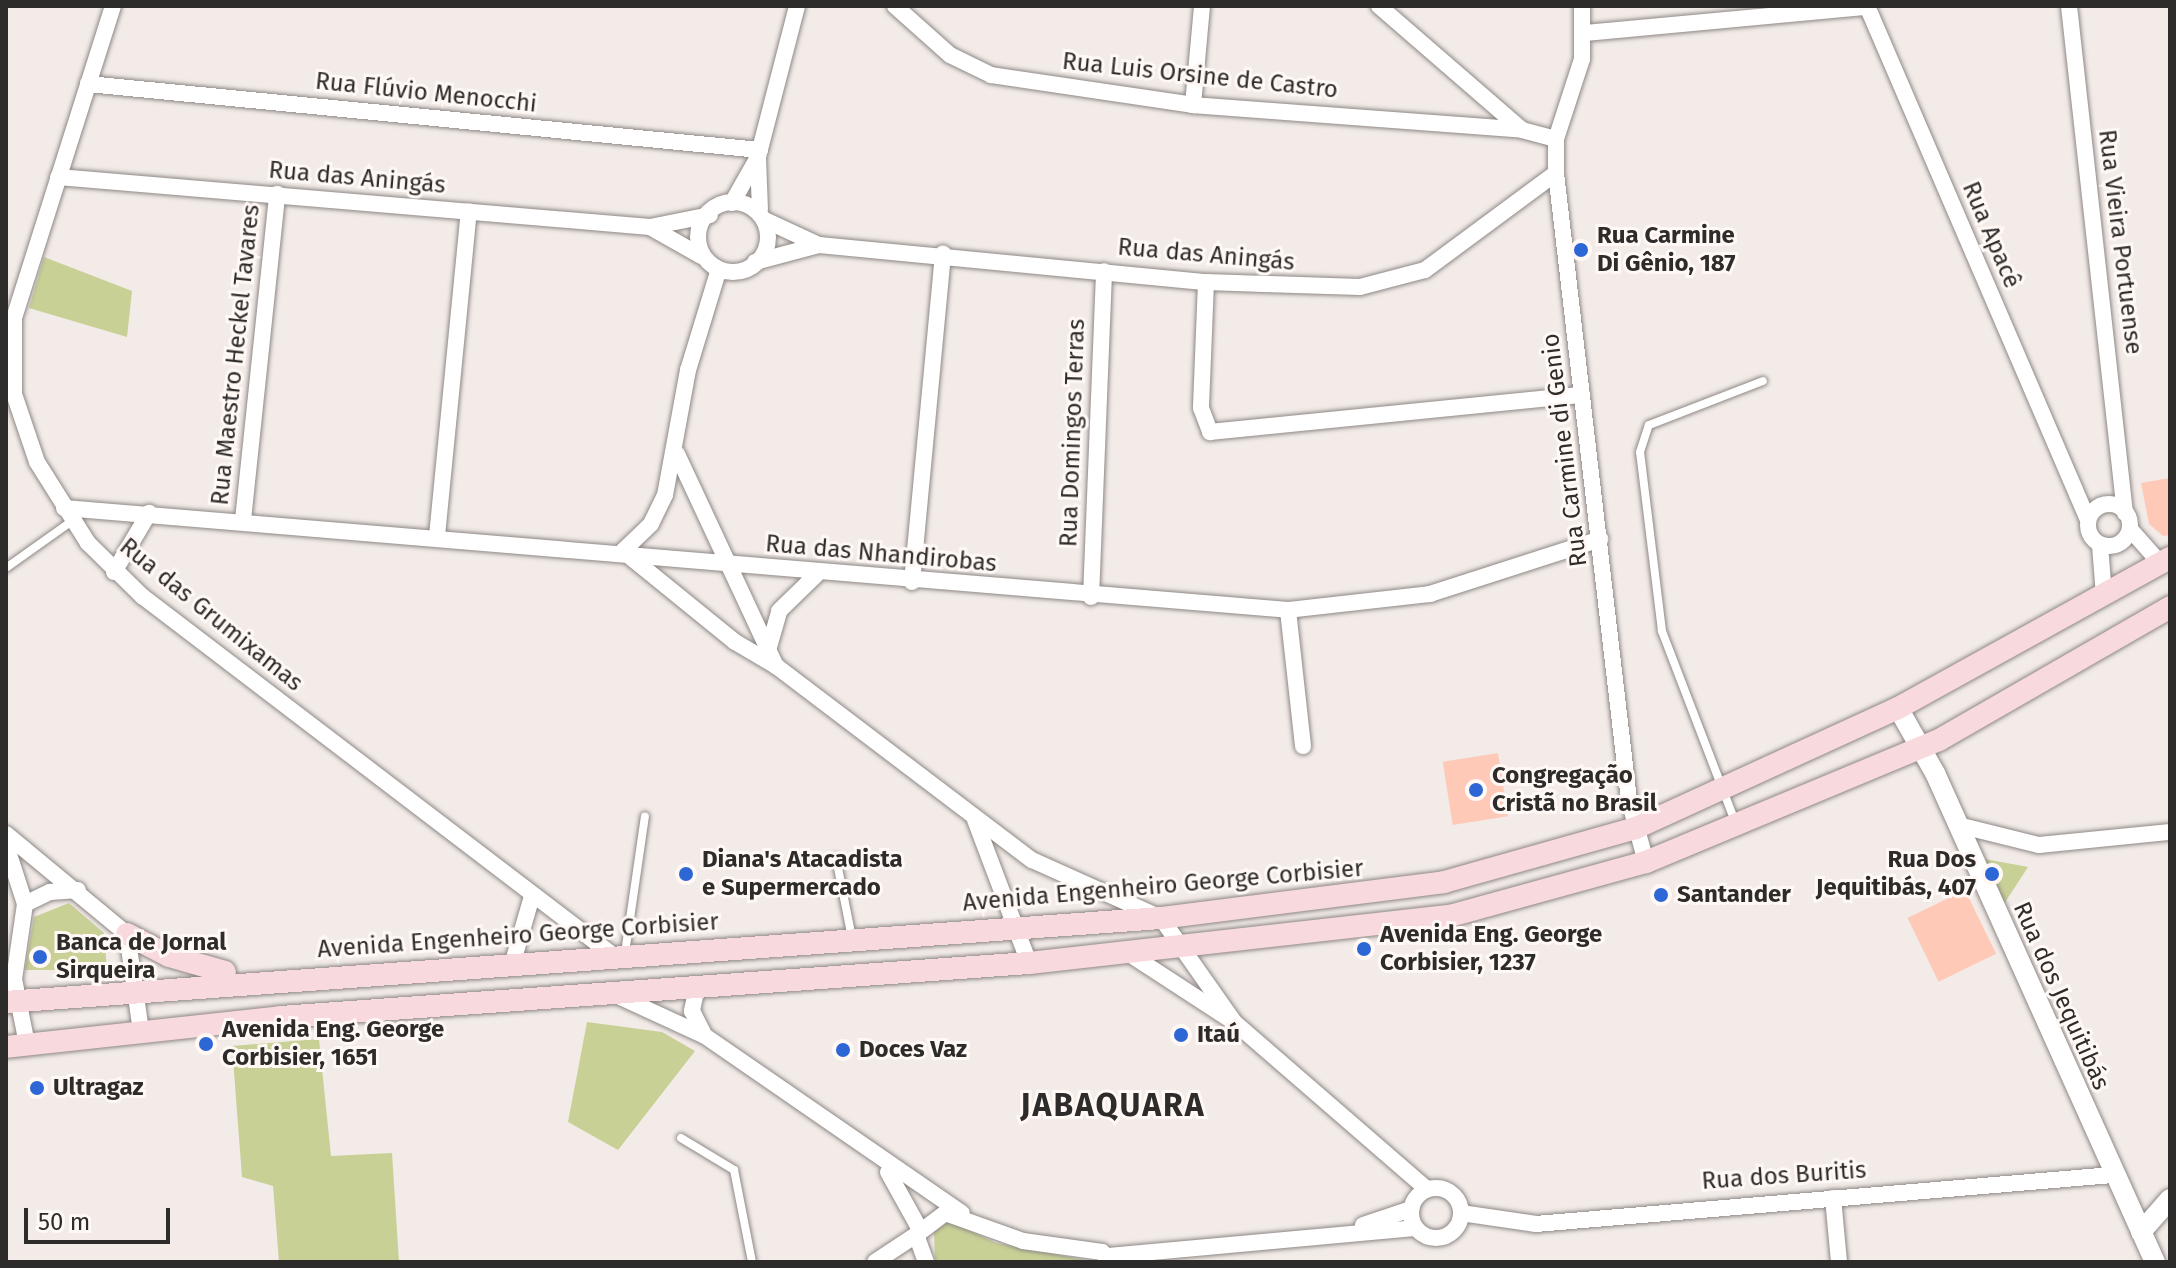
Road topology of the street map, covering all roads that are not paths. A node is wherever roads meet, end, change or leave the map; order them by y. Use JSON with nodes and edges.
{"nodes":[{"id":1,"x":113,"y":6,"type":"edge"},
{"id":2,"x":797,"y":6,"type":"edge"},
{"id":3,"x":895,"y":6,"type":"edge"},
{"id":4,"x":1202,"y":6,"type":"edge"},
{"id":5,"x":1379,"y":6,"type":"edge"},
{"id":6,"x":1582,"y":6,"type":"edge"},
{"id":7,"x":1867,"y":6,"type":"edge"},
{"id":8,"x":2069,"y":6,"type":"edge"},
{"id":9,"x":1585,"y":33,"type":"junction"},
{"id":10,"x":88,"y":84,"type":"junction"},
{"id":11,"x":1193,"y":105,"type":"junction"},
{"id":12,"x":1522,"y":130,"type":"junction"},
{"id":13,"x":1556,"y":139,"type":"junction"},
{"id":14,"x":759,"y":153,"type":"junction"},
{"id":15,"x":1556,"y":173,"type":"junction"},
{"id":16,"x":58,"y":177,"type":"junction"},
{"id":17,"x":277,"y":194,"type":"junction"},
{"id":18,"x":732,"y":203,"type":"junction"},
{"id":19,"x":469,"y":212,"type":"junction"},
{"id":20,"x":710,"y":215,"type":"junction"},
{"id":21,"x":763,"y":215,"type":"junction"},
{"id":22,"x":650,"y":227,"type":"junction"},
{"id":23,"x":819,"y":245,"type":"junction"},
{"id":24,"x":943,"y":253,"type":"junction"},
{"id":25,"x":701,"y":256,"type":"junction"},
{"id":26,"x":748,"y":264,"type":"junction"},
{"id":27,"x":1104,"y":271,"type":"junction"},
{"id":28,"x":718,"y":272,"type":"junction"},
{"id":29,"x":1206,"y":282,"type":"junction"},
{"id":30,"x":10,"y":319,"type":"edge"},
{"id":31,"x":1763,"y":381,"type":"dead end"},
{"id":32,"x":1582,"y":395,"type":"junction"},
{"id":33,"x":677,"y":454,"type":"junction"},
{"id":34,"x":149,"y":513,"type":"junction"},
{"id":35,"x":2092,"y":514,"type":"junction"},
{"id":36,"x":68,"y":515,"type":"junction"},
{"id":37,"x":2124,"y":516,"type":"junction"},
{"id":38,"x":243,"y":520,"type":"junction"},
{"id":39,"x":437,"y":536,"type":"junction"},
{"id":40,"x":1600,"y":539,"type":"junction"},
{"id":41,"x":2100,"y":545,"type":"junction"},
{"id":42,"x":623,"y":551,"type":"junction"},
{"id":43,"x":2165,"y":561,"type":"edge"},
{"id":44,"x":725,"y":564,"type":"junction"},
{"id":45,"x":6,"y":568,"type":"edge"},
{"id":46,"x":114,"y":572,"type":"junction"},
{"id":47,"x":817,"y":574,"type":"junction"},
{"id":48,"x":912,"y":582,"type":"junction"},
{"id":49,"x":2104,"y":596,"type":"junction"},
{"id":50,"x":1091,"y":597,"type":"junction"},
{"id":51,"x":2170,"y":607,"type":"edge"},
{"id":52,"x":1288,"y":610,"type":"junction"},
{"id":53,"x":769,"y":647,"type":"junction"},
{"id":54,"x":776,"y":666,"type":"junction"},
{"id":55,"x":1898,"y":708,"type":"junction"},
{"id":56,"x":1303,"y":746,"type":"dead end"},
{"id":57,"x":1919,"y":747,"type":"junction"},
{"id":58,"x":1722,"y":789,"type":"junction"},
{"id":59,"x":973,"y":815,"type":"junction"},
{"id":60,"x":645,"y":816,"type":"dead end"},
{"id":61,"x":1736,"y":824,"type":"junction"},
{"id":62,"x":1958,"y":825,"type":"junction"},
{"id":63,"x":1636,"y":828,"type":"junction"},
{"id":64,"x":2170,"y":832,"type":"edge"},
{"id":65,"x":6,"y":834,"type":"edge"},
{"id":66,"x":6,"y":845,"type":"edge"},
{"id":67,"x":836,"y":858,"type":"dead end"},
{"id":68,"x":1032,"y":860,"type":"junction"},
{"id":69,"x":1646,"y":862,"type":"junction"},
{"id":70,"x":1001,"y":876,"type":"junction"},
{"id":71,"x":78,"y":890,"type":"junction"},
{"id":72,"x":532,"y":896,"type":"junction"},
{"id":73,"x":25,"y":904,"type":"junction"},
{"id":74,"x":1161,"y":918,"type":"junction"},
{"id":75,"x":1011,"y":926,"type":"junction"},
{"id":76,"x":127,"y":934,"type":"junction"},
{"id":77,"x":853,"y":939,"type":"junction"},
{"id":78,"x":1183,"y":947,"type":"junction"},
{"id":79,"x":1128,"y":953,"type":"junction"},
{"id":80,"x":620,"y":957,"type":"junction"},
{"id":81,"x":1029,"y":963,"type":"junction"},
{"id":82,"x":512,"y":965,"type":"junction"},
{"id":83,"x":266,"y":978,"type":"junction"},
{"id":84,"x":697,"y":987,"type":"junction"},
{"id":85,"x":138,"y":988,"type":"junction"},
{"id":86,"x":612,"y":993,"type":"junction"},
{"id":87,"x":11,"y":1001,"type":"edge"},
{"id":88,"x":1234,"y":1022,"type":"junction"},
{"id":89,"x":141,"y":1031,"type":"junction"},
{"id":90,"x":705,"y":1036,"type":"junction"},
{"id":91,"x":17,"y":1046,"type":"edge"},
{"id":92,"x":681,"y":1138,"type":"dead end"},
{"id":93,"x":880,"y":1161,"type":"junction"},
{"id":94,"x":2112,"y":1175,"type":"junction"},
{"id":95,"x":1427,"y":1189,"type":"junction"},
{"id":96,"x":1833,"y":1198,"type":"junction"},
{"id":97,"x":2170,"y":1199,"type":"edge"},
{"id":98,"x":1411,"y":1209,"type":"junction"},
{"id":99,"x":962,"y":1213,"type":"junction"},
{"id":100,"x":1461,"y":1213,"type":"junction"},
{"id":101,"x":1415,"y":1228,"type":"junction"},
{"id":102,"x":1347,"y":1230,"type":"junction"},
{"id":103,"x":918,"y":1231,"type":"junction"},
{"id":104,"x":2141,"y":1232,"type":"junction"},
{"id":105,"x":1177,"y":1254,"type":"junction"},
{"id":106,"x":1110,"y":1259,"type":"edge"},
{"id":107,"x":752,"y":1262,"type":"edge"},
{"id":108,"x":875,"y":1262,"type":"edge"},
{"id":109,"x":926,"y":1262,"type":"edge"},
{"id":110,"x":1148,"y":1262,"type":"edge"},
{"id":111,"x":1839,"y":1262,"type":"edge"},
{"id":112,"x":2155,"y":1262,"type":"edge"}],
"edges":[{"from":1,"to":10,"type":"street","name":"Rua das Grumixamas"},
{"from":2,"to":14,"type":"street"},
{"from":3,"to":11,"type":"street","name":"Rua Luis Orsine de Castro"},
{"from":4,"to":11,"type":"street"},
{"from":5,"to":12,"type":"street"},
{"from":6,"to":9,"type":"street"},
{"from":7,"to":9,"type":"street"},
{"from":7,"to":35,"type":"street","name":"Rua Apacê"},
{"from":8,"to":37,"type":"street","name":"Rua Vieira Portuense"},
{"from":9,"to":13,"type":"street","name":"Rua Carmine di Genio"},
{"from":10,"to":14,"type":"street","name":"Rua Flúvio Menocchi"},
{"from":10,"to":16,"type":"street","name":"Rua das Grumixamas"},
{"from":11,"to":12,"type":"street","name":"Rua Luis Orsine de Castro"},
{"from":12,"to":13,"type":"street","name":"Rua Luis Orsine de Castro"},
{"from":13,"to":15,"type":"street","name":"Rua Carmine di Genio"},
{"from":14,"to":18,"type":"street"},
{"from":14,"to":21,"type":"street"},
{"from":15,"to":29,"type":"street","name":"Rua das Aningás"},
{"from":15,"to":32,"type":"street","name":"Rua Carmine di Genio"},
{"from":16,"to":17,"type":"street","name":"Rua das Aningás"},
{"from":16,"to":30,"type":"street","name":"Rua das Grumixamas"},
{"from":17,"to":19,"type":"street","name":"Rua das Aningás"},
{"from":17,"to":38,"type":"street","name":"Rua Maestro Heckel Tavares"},
{"from":18,"to":20,"type":"street"},
{"from":18,"to":21,"type":"street"},
{"from":19,"to":22,"type":"street","name":"Rua das Aningás"},
{"from":19,"to":39,"type":"street"},
{"from":20,"to":22,"type":"street","name":"Rua das Aningás"},
{"from":20,"to":25,"type":"street"},
{"from":21,"to":23,"type":"street","name":"Rua das Aningás"},
{"from":21,"to":26,"type":"street"},
{"from":22,"to":25,"type":"street","name":"Rua das Aningás"},
{"from":23,"to":24,"type":"street","name":"Rua das Aningás"},
{"from":23,"to":26,"type":"street","name":"Rua das Aningás"},
{"from":24,"to":27,"type":"street","name":"Rua das Aningás"},
{"from":24,"to":48,"type":"street"},
{"from":25,"to":28,"type":"street"},
{"from":26,"to":28,"type":"street"},
{"from":27,"to":29,"type":"street","name":"Rua das Aningás"},
{"from":27,"to":50,"type":"street","name":"Rua Domingos Terras"},
{"from":28,"to":33,"type":"street"},
{"from":29,"to":32,"type":"street"},
{"from":30,"to":36,"type":"street","name":"Rua das Grumixamas"},
{"from":31,"to":58,"type":"lane"},
{"from":32,"to":40,"type":"street","name":"Rua Carmine di Genio"},
{"from":33,"to":42,"type":"street"},
{"from":33,"to":44,"type":"street"},
{"from":34,"to":36,"type":"street","name":"Rua das Nhandirobas"},
{"from":34,"to":38,"type":"street","name":"Rua das Nhandirobas"},
{"from":34,"to":46,"type":"street"},
{"from":35,"to":37,"type":"street"},
{"from":35,"to":41,"type":"street"},
{"from":36,"to":45,"type":"lane"},
{"from":36,"to":46,"type":"street","name":"Rua das Grumixamas"},
{"from":37,"to":41,"type":"street"},
{"from":37,"to":43,"type":"street"},
{"from":38,"to":39,"type":"street","name":"Rua das Nhandirobas"},
{"from":39,"to":42,"type":"street","name":"Rua das Nhandirobas"},
{"from":40,"to":52,"type":"street","name":"Rua das Nhandirobas"},
{"from":40,"to":63,"type":"street","name":"Rua Carmine di Genio"},
{"from":41,"to":49,"type":"street"},
{"from":42,"to":44,"type":"street","name":"Rua das Nhandirobas"},
{"from":42,"to":54,"type":"street"},
{"from":43,"to":49,"type":"main road","name":"Avenida Engenheiro George Corbisier"},
{"from":44,"to":47,"type":"street","name":"Rua das Nhandirobas"},
{"from":44,"to":53,"type":"street"},
{"from":46,"to":72,"type":"street","name":"Rua das Grumixamas"},
{"from":47,"to":48,"type":"street","name":"Rua das Nhandirobas"},
{"from":47,"to":53,"type":"street"},
{"from":48,"to":50,"type":"street","name":"Rua das Nhandirobas"},
{"from":49,"to":55,"type":"main road","name":"Avenida Engenheiro George Corbisier"},
{"from":50,"to":52,"type":"street","name":"Rua das Nhandirobas"},
{"from":51,"to":57,"type":"main road"},
{"from":52,"to":56,"type":"street"},
{"from":53,"to":54,"type":"street"},
{"from":54,"to":59,"type":"street"},
{"from":55,"to":57,"type":"street","name":"Rua dos Jequitibás"},
{"from":55,"to":58,"type":"main road","name":"Avenida Engenheiro George Corbisier"},
{"from":57,"to":61,"type":"main road"},
{"from":57,"to":62,"type":"street","name":"Rua dos Jequitibás"},
{"from":58,"to":61,"type":"lane"},
{"from":58,"to":63,"type":"main road","name":"Avenida Engenheiro George Corbisier"},
{"from":59,"to":68,"type":"street"},
{"from":59,"to":70,"type":"street"},
{"from":60,"to":80,"type":"lane"},
{"from":61,"to":69,"type":"main road"},
{"from":62,"to":64,"type":"street"},
{"from":62,"to":94,"type":"street","name":"Rua dos Jequitibás"},
{"from":63,"to":69,"type":"street","name":"Rua Carmine di Genio"},
{"from":63,"to":74,"type":"main road","name":"Avenida Engenheiro George Corbisier"},
{"from":65,"to":71,"type":"street"},
{"from":66,"to":73,"type":"street"},
{"from":67,"to":77,"type":"lane"},
{"from":68,"to":70,"type":"street"},
{"from":68,"to":74,"type":"street"},
{"from":69,"to":78,"type":"main road"},
{"from":70,"to":75,"type":"street"},
{"from":71,"to":73,"type":"street"},
{"from":71,"to":76,"type":"street"},
{"from":72,"to":80,"type":"street","name":"Rua das Grumixamas"},
{"from":72,"to":82,"type":"street"},
{"from":73,"to":87,"type":"street"},
{"from":74,"to":75,"type":"main road","name":"Avenida Engenheiro George Corbisier"},
{"from":74,"to":78,"type":"street"},
{"from":75,"to":77,"type":"main road","name":"Avenida Engenheiro George Corbisier"},
{"from":75,"to":81,"type":"street"},
{"from":76,"to":83,"type":"main road"},
{"from":76,"to":85,"type":"street"},
{"from":77,"to":80,"type":"main road","name":"Avenida Engenheiro George Corbisier"},
{"from":78,"to":79,"type":"main road"},
{"from":78,"to":88,"type":"street"},
{"from":79,"to":81,"type":"main road"},
{"from":79,"to":88,"type":"street"},
{"from":80,"to":82,"type":"main road","name":"Avenida Engenheiro George Corbisier"},
{"from":81,"to":84,"type":"main road"},
{"from":82,"to":83,"type":"main road","name":"Avenida Engenheiro George Corbisier"},
{"from":83,"to":85,"type":"main road","name":"Avenida Engenheiro George Corbisier"},
{"from":84,"to":86,"type":"main road"},
{"from":84,"to":90,"type":"street"},
{"from":85,"to":87,"type":"main road","name":"Avenida Engenheiro George Corbisier"},
{"from":85,"to":89,"type":"street"},
{"from":86,"to":89,"type":"main road"},
{"from":86,"to":90,"type":"street"},
{"from":87,"to":91,"type":"street"},
{"from":88,"to":95,"type":"street"},
{"from":89,"to":91,"type":"main road"},
{"from":90,"to":93,"type":"street"},
{"from":92,"to":107,"type":"lane"},
{"from":93,"to":99,"type":"street"},
{"from":93,"to":103,"type":"street"},
{"from":94,"to":96,"type":"street","name":"Rua dos Buritis"},
{"from":94,"to":104,"type":"street","name":"Rua dos Jequitibás"},
{"from":95,"to":98,"type":"street"},
{"from":95,"to":100,"type":"street"},
{"from":96,"to":100,"type":"street","name":"Rua dos Buritis"},
{"from":96,"to":111,"type":"street"},
{"from":97,"to":104,"type":"street"},
{"from":98,"to":101,"type":"street"},
{"from":98,"to":102,"type":"street"},
{"from":99,"to":103,"type":"street"},
{"from":99,"to":106,"type":"street"},
{"from":100,"to":101,"type":"street"},
{"from":101,"to":102,"type":"street"},
{"from":102,"to":105,"type":"street"},
{"from":103,"to":108,"type":"street"},
{"from":103,"to":109,"type":"street"},
{"from":104,"to":112,"type":"street","name":"Rua dos Jequitibás"},
{"from":105,"to":106,"type":"street"},
{"from":105,"to":110,"type":"street"}]}
